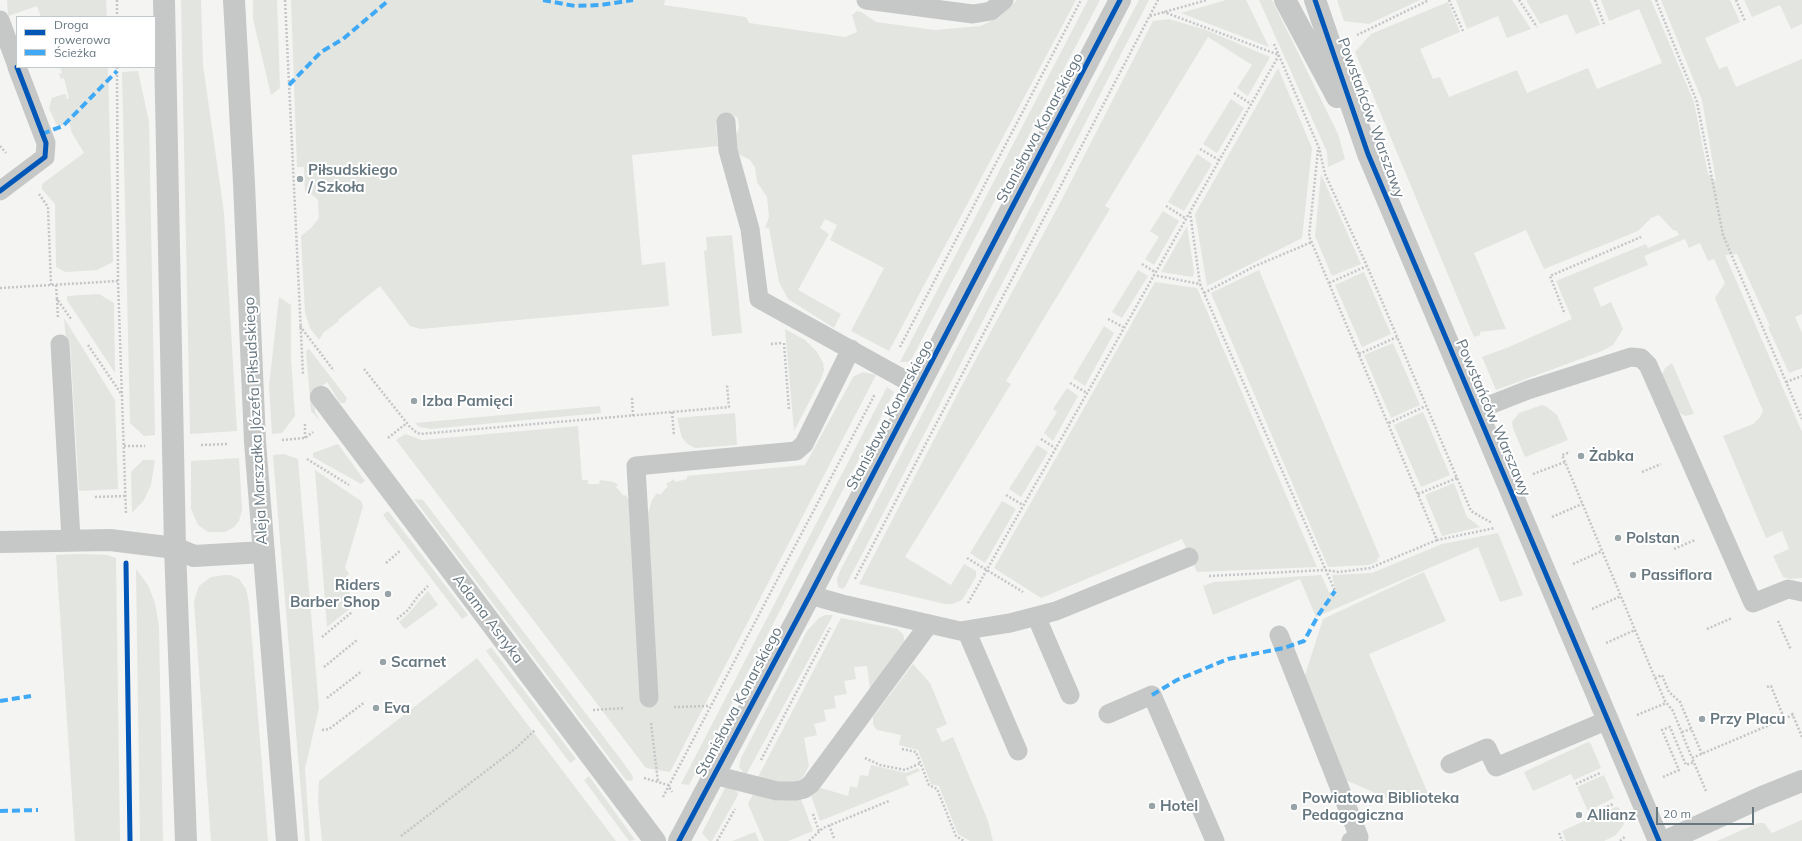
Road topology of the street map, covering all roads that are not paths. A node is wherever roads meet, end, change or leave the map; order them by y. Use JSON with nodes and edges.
{"nodes":[{"id":1,"x":164,"y":0,"type":"edge"},
{"id":2,"x":234,"y":0,"type":"edge"},
{"id":3,"x":866,"y":0,"type":"edge"},
{"id":4,"x":966,"y":0,"type":"edge"},
{"id":5,"x":1004,"y":0,"type":"edge"},
{"id":6,"x":1120,"y":0,"type":"edge"},
{"id":7,"x":1285,"y":0,"type":"edge"},
{"id":8,"x":1315,"y":0,"type":"edge"},
{"id":9,"x":922,"y":8,"type":"junction"},
{"id":10,"x":0,"y":20,"type":"edge"},
{"id":11,"x":16,"y":63,"type":"edge"},
{"id":12,"x":18,"y":68,"type":"edge"},
{"id":13,"x":726,"y":122,"type":"dead end"},
{"id":14,"x":1368,"y":154,"type":"junction"},
{"id":15,"x":0,"y":191,"type":"edge"},
{"id":16,"x":60,"y":344,"type":"dead end"},
{"id":17,"x":851,"y":349,"type":"junction"},
{"id":18,"x":918,"y":387,"type":"junction"},
{"id":19,"x":321,"y":397,"type":"dead end"},
{"id":20,"x":1477,"y":410,"type":"junction"},
{"id":21,"x":71,"y":539,"type":"junction"},
{"id":22,"x":0,"y":542,"type":"edge"},
{"id":23,"x":175,"y":548,"type":"junction"},
{"id":24,"x":264,"y":552,"type":"junction"},
{"id":25,"x":1189,"y":557,"type":"road end"},
{"id":26,"x":1802,"y":592,"type":"edge"},
{"id":27,"x":810,"y":595,"type":"junction"},
{"id":28,"x":1036,"y":616,"type":"junction"},
{"id":29,"x":929,"y":624,"type":"junction"},
{"id":30,"x":966,"y":630,"type":"junction"},
{"id":31,"x":1279,"y":635,"type":"dead end"},
{"id":32,"x":1070,"y":695,"type":"dead end"},
{"id":33,"x":649,"y":703,"type":"road end"},
{"id":34,"x":1108,"y":714,"type":"dead end"},
{"id":35,"x":1608,"y":720,"type":"junction"},
{"id":36,"x":1018,"y":751,"type":"dead end"},
{"id":37,"x":1450,"y":764,"type":"dead end"},
{"id":38,"x":714,"y":775,"type":"junction"},
{"id":39,"x":1802,"y":781,"type":"edge"},
{"id":40,"x":186,"y":841,"type":"edge"},
{"id":41,"x":287,"y":841,"type":"edge"},
{"id":42,"x":655,"y":841,"type":"edge"},
{"id":43,"x":679,"y":841,"type":"edge"},
{"id":44,"x":1215,"y":841,"type":"edge"},
{"id":45,"x":1351,"y":841,"type":"edge"},
{"id":46,"x":1659,"y":841,"type":"edge"},
{"id":47,"x":1666,"y":841,"type":"edge"}],
"edges":[{"from":1,"to":23,"type":"street"},
{"from":2,"to":24,"type":"street","name":"Aleja Marszałka Józefa Piłsudskiego"},
{"from":3,"to":9,"type":"lane"},
{"from":4,"to":9,"type":"lane"},
{"from":5,"to":9,"type":"lane"},
{"from":6,"to":18,"type":"street","name":"Stanisława Konarskiego"},
{"from":7,"to":14,"type":"street","name":"Powstańców Warszawy"},
{"from":8,"to":14,"type":"street","name":"Powstańców Warszawy"},
{"from":10,"to":11,"type":"lane"},
{"from":12,"to":15,"type":"lane"},
{"from":13,"to":17,"type":"lane"},
{"from":14,"to":20,"type":"street","name":"Powstańców Warszawy"},
{"from":16,"to":21,"type":"lane"},
{"from":17,"to":18,"type":"lane"},
{"from":17,"to":33,"type":"lane"},
{"from":18,"to":27,"type":"street","name":"Stanisława Konarskiego"},
{"from":19,"to":42,"type":"street","name":"Adama Asnyka"},
{"from":20,"to":26,"type":"lane"},
{"from":20,"to":35,"type":"street","name":"Powstańców Warszawy"},
{"from":21,"to":22,"type":"street"},
{"from":21,"to":23,"type":"street"},
{"from":23,"to":24,"type":"street"},
{"from":23,"to":40,"type":"street"},
{"from":24,"to":41,"type":"street","name":"Aleja Marszałka Józefa Piłsudskiego"},
{"from":25,"to":28,"type":"lane"},
{"from":27,"to":29,"type":"lane"},
{"from":27,"to":38,"type":"street","name":"Stanisława Konarskiego"},
{"from":28,"to":30,"type":"lane"},
{"from":28,"to":32,"type":"lane"},
{"from":29,"to":30,"type":"lane"},
{"from":29,"to":38,"type":"lane"},
{"from":30,"to":36,"type":"lane"},
{"from":31,"to":45,"type":"lane"},
{"from":34,"to":44,"type":"lane"},
{"from":35,"to":37,"type":"lane"},
{"from":35,"to":46,"type":"street","name":"Powstańców Warszawy"},
{"from":38,"to":43,"type":"street","name":"Stanisława Konarskiego"},
{"from":39,"to":47,"type":"street"}]}
